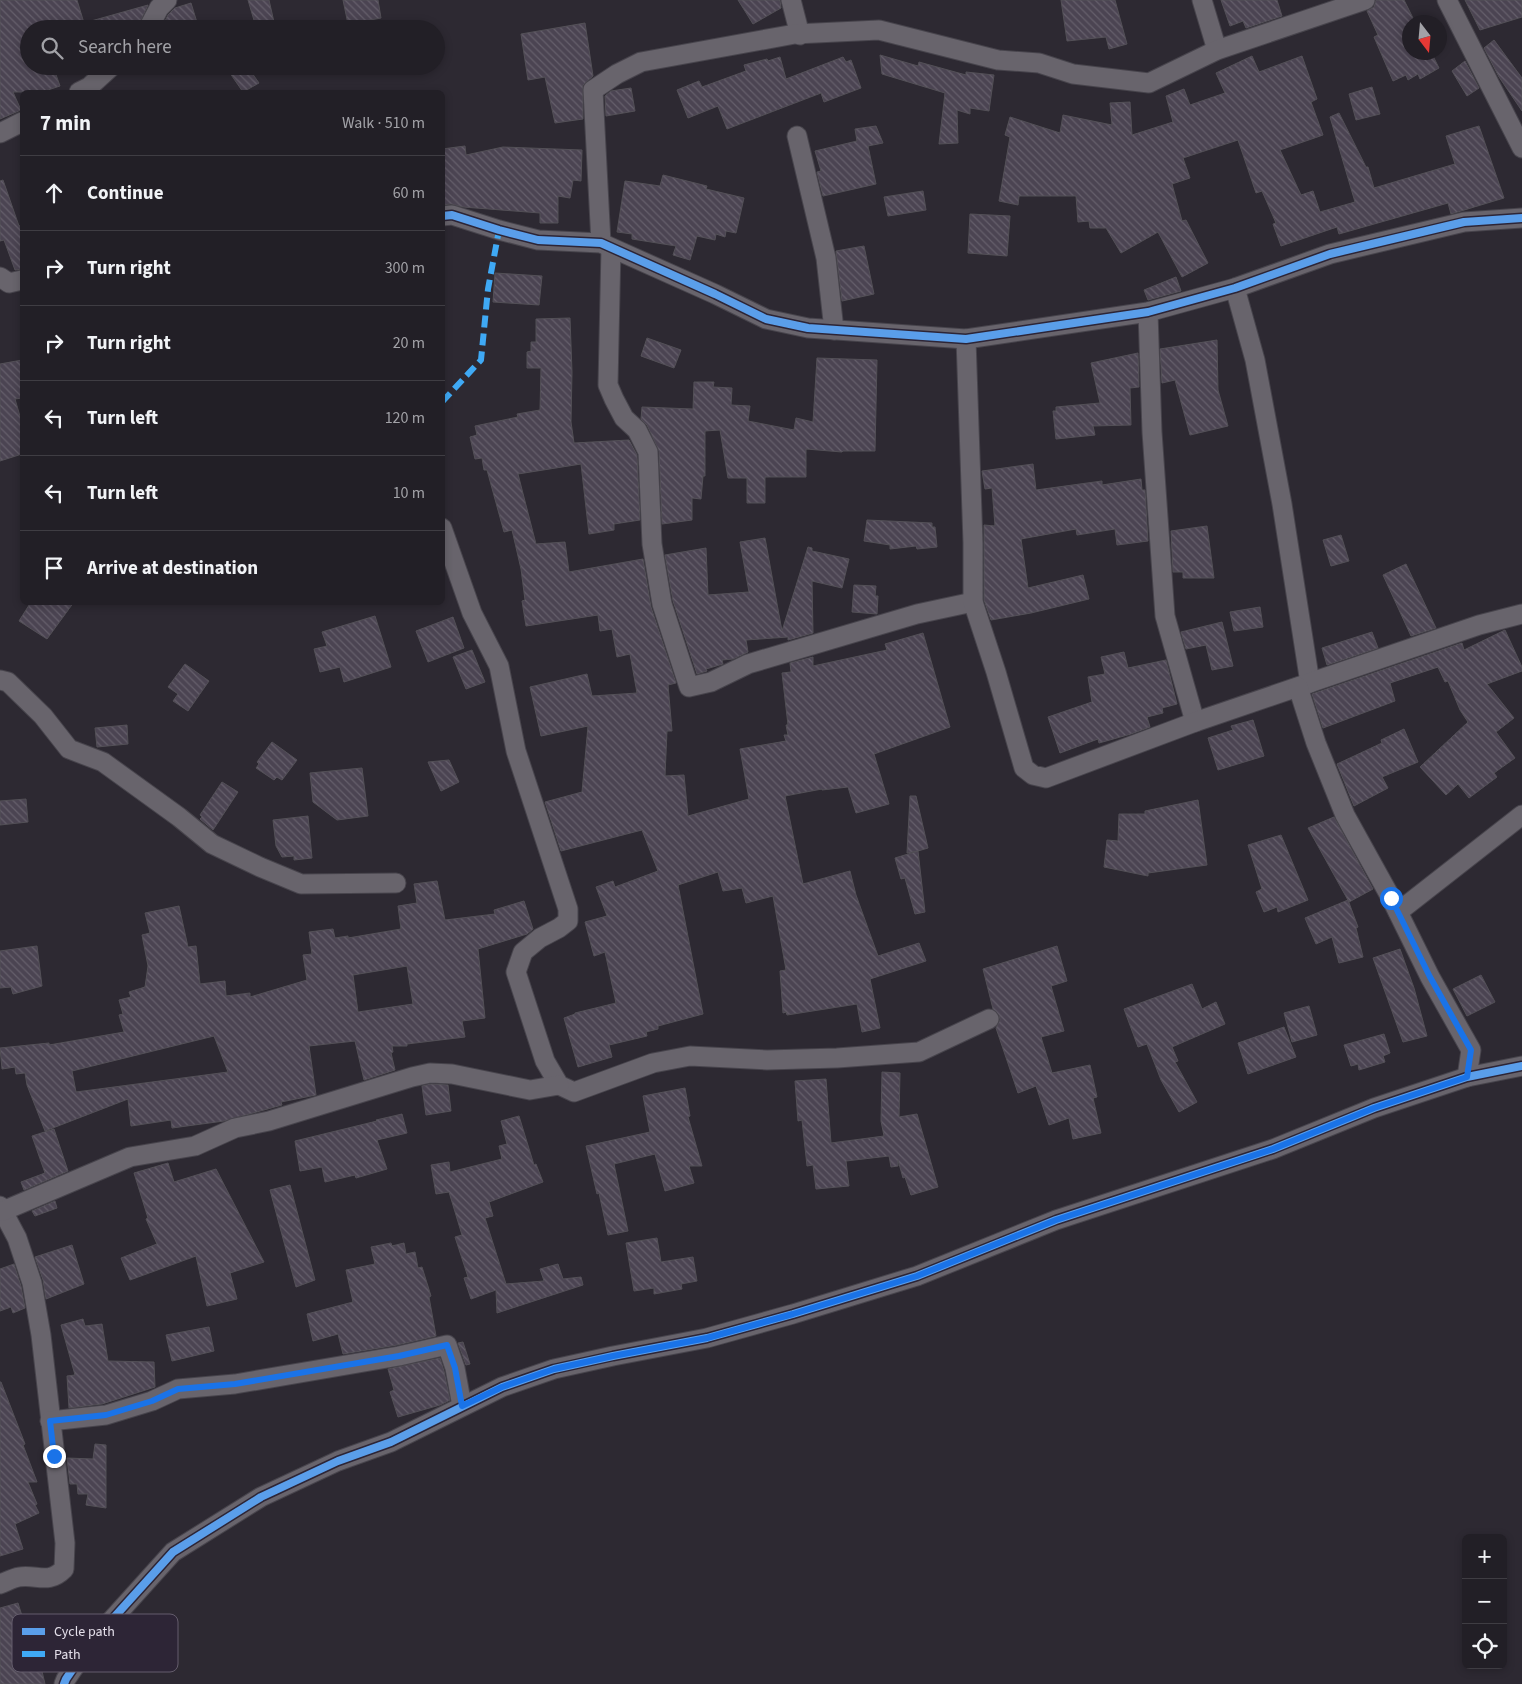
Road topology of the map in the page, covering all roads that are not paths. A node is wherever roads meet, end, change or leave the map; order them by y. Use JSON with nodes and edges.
{"nodes":[{"id":1,"x":167,"y":0,"type":"edge"},
{"id":2,"x":791,"y":0,"type":"edge"},
{"id":3,"x":1202,"y":0,"type":"edge"},
{"id":4,"x":1365,"y":0,"type":"edge"},
{"id":5,"x":1447,"y":0,"type":"edge"},
{"id":6,"x":153,"y":20,"type":"edge"},
{"id":7,"x":800,"y":35,"type":"junction"},
{"id":8,"x":1216,"y":50,"type":"junction"},
{"id":9,"x":102,"y":75,"type":"edge"},
{"id":10,"x":83,"y":90,"type":"edge"},
{"id":11,"x":20,"y":123,"type":"edge"},
{"id":12,"x":0,"y":133,"type":"edge"},
{"id":13,"x":797,"y":136,"type":"dead end"},
{"id":14,"x":1522,"y":148,"type":"edge"},
{"id":15,"x":445,"y":216,"type":"edge"},
{"id":16,"x":1522,"y":218,"type":"edge"},
{"id":17,"x":606,"y":246,"type":"junction"},
{"id":18,"x":0,"y":277,"type":"edge"},
{"id":19,"x":20,"y":280,"type":"edge"},
{"id":20,"x":1236,"y":288,"type":"junction"},
{"id":21,"x":1148,"y":312,"type":"junction"},
{"id":22,"x":834,"y":330,"type":"junction"},
{"id":23,"x":966,"y":340,"type":"junction"},
{"id":24,"x":445,"y":536,"type":"edge"},
{"id":25,"x":973,"y":602,"type":"junction"},
{"id":26,"x":1522,"y":614,"type":"edge"},
{"id":27,"x":0,"y":680,"type":"edge"},
{"id":28,"x":1304,"y":685,"type":"junction"},
{"id":29,"x":1195,"y":722,"type":"junction"},
{"id":30,"x":1522,"y":815,"type":"edge"},
{"id":31,"x":396,"y":883,"type":"dead end"},
{"id":32,"x":1398,"y":912,"type":"junction"},
{"id":33,"x":989,"y":1018,"type":"dead end"},
{"id":34,"x":1522,"y":1066,"type":"edge"},
{"id":35,"x":1467,"y":1077,"type":"junction"},
{"id":36,"x":558,"y":1086,"type":"junction"},
{"id":37,"x":1,"y":1209,"type":"edge"},
{"id":38,"x":462,"y":1406,"type":"junction"},
{"id":39,"x":50,"y":1421,"type":"junction"},
{"id":40,"x":0,"y":1584,"type":"edge"},
{"id":41,"x":117,"y":1614,"type":"edge"},
{"id":42,"x":71,"y":1672,"type":"edge"},
{"id":43,"x":64,"y":1684,"type":"edge"}],
"edges":[{"from":1,"to":6,"type":"street"},
{"from":2,"to":7,"type":"street"},
{"from":3,"to":8,"type":"street"},
{"from":4,"to":8,"type":"street"},
{"from":5,"to":14,"type":"street"},
{"from":7,"to":8,"type":"street"},
{"from":7,"to":17,"type":"street"},
{"from":9,"to":10,"type":"street"},
{"from":11,"to":12,"type":"street"},
{"from":13,"to":22,"type":"street"},
{"from":15,"to":17,"type":"street"},
{"from":16,"to":20,"type":"street"},
{"from":17,"to":22,"type":"street"},
{"from":17,"to":25,"type":"street"},
{"from":18,"to":19,"type":"street"},
{"from":20,"to":21,"type":"street"},
{"from":20,"to":28,"type":"street"},
{"from":21,"to":23,"type":"street"},
{"from":21,"to":29,"type":"street"},
{"from":22,"to":23,"type":"street"},
{"from":23,"to":25,"type":"street"},
{"from":24,"to":36,"type":"street"},
{"from":25,"to":29,"type":"street"},
{"from":26,"to":28,"type":"street"},
{"from":27,"to":31,"type":"street"},
{"from":28,"to":29,"type":"street"},
{"from":28,"to":32,"type":"street"},
{"from":30,"to":32,"type":"street"},
{"from":32,"to":35,"type":"street"},
{"from":33,"to":36,"type":"street"},
{"from":34,"to":35,"type":"street"},
{"from":35,"to":38,"type":"street"},
{"from":36,"to":37,"type":"street"},
{"from":37,"to":39,"type":"street"},
{"from":38,"to":39,"type":"street"},
{"from":38,"to":41,"type":"street"},
{"from":39,"to":40,"type":"street"},
{"from":42,"to":43,"type":"street"}]}
